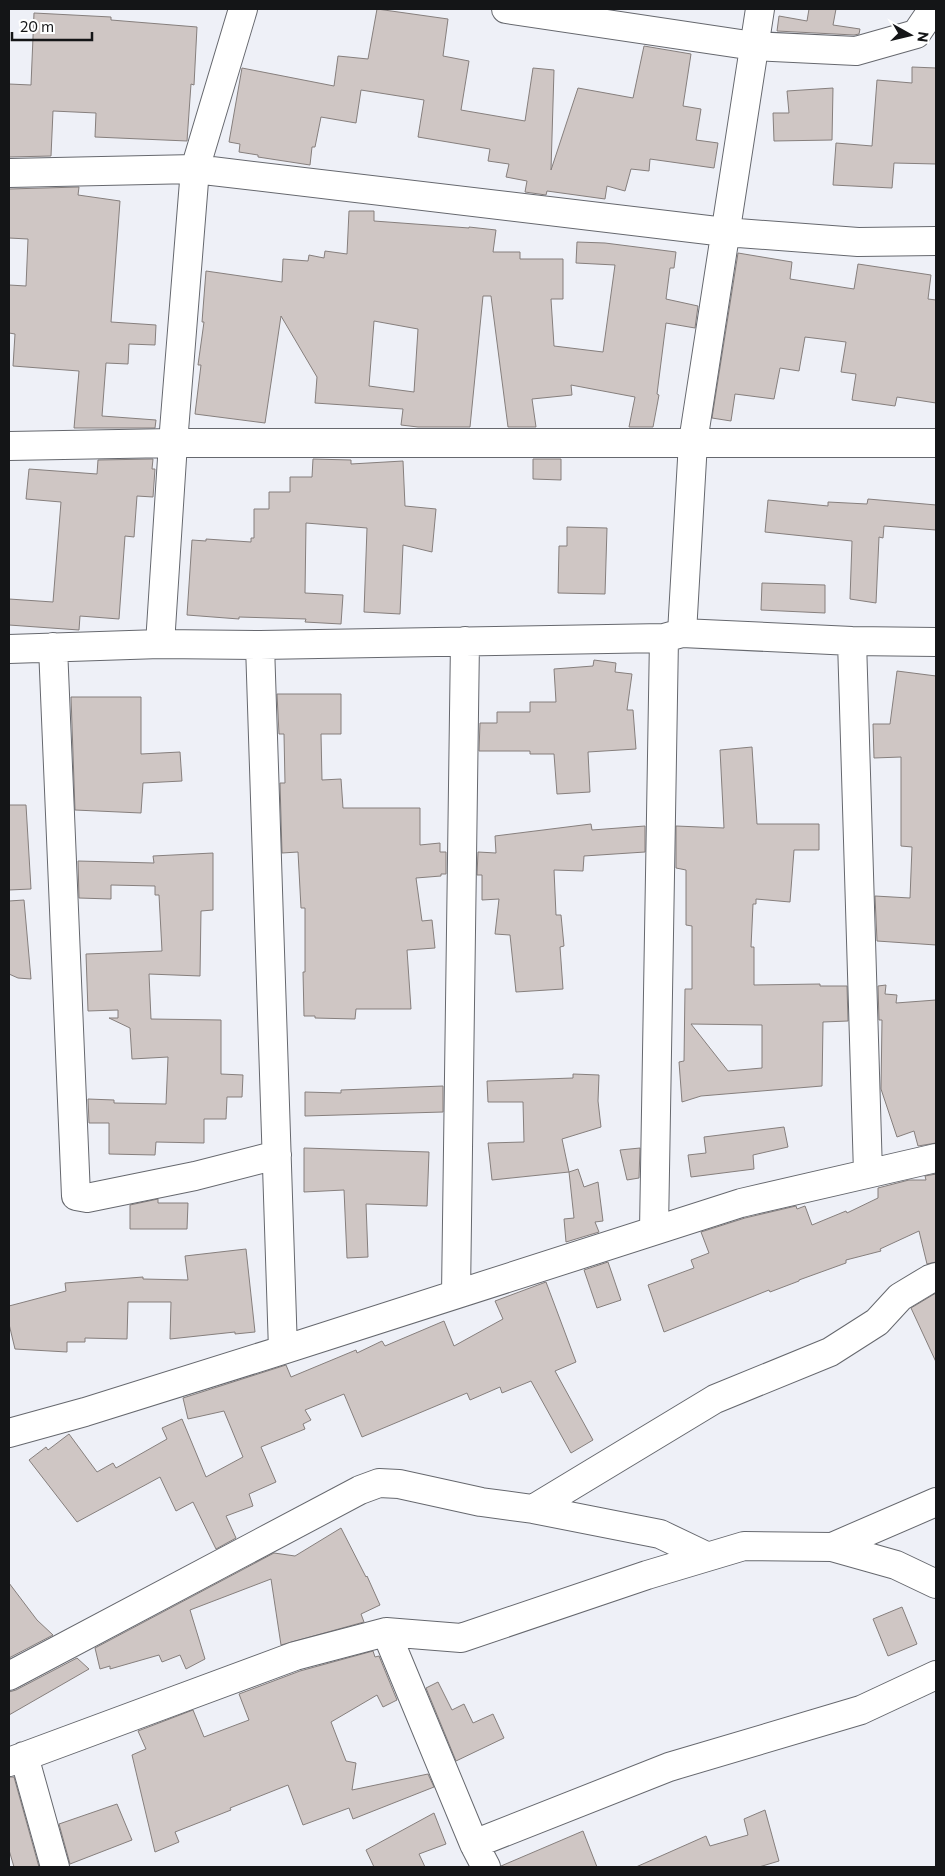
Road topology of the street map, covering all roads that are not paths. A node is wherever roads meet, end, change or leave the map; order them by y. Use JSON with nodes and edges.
{"nodes":[{"id":1,"x":243,"y":9,"type":"edge"},
{"id":2,"x":506,"y":9,"type":"edge"},
{"id":3,"x":760,"y":9,"type":"edge"},
{"id":4,"x":936,"y":9,"type":"edge"},
{"id":5,"x":754,"y":46,"type":"junction"},
{"id":6,"x":195,"y":169,"type":"junction"},
{"id":7,"x":9,"y":173,"type":"edge"},
{"id":8,"x":724,"y":232,"type":"junction"},
{"id":9,"x":936,"y":241,"type":"edge"},
{"id":10,"x":693,"y":442,"type":"junction"},
{"id":11,"x":172,"y":443,"type":"junction"},
{"id":12,"x":936,"y":443,"type":"edge"},
{"id":13,"x":9,"y":446,"type":"edge"},
{"id":14,"x":673,"y":636,"type":"junction"},
{"id":15,"x":465,"y":641,"type":"junction"},
{"id":16,"x":852,"y":641,"type":"junction"},
{"id":17,"x":936,"y":642,"type":"edge"},
{"id":18,"x":160,"y":644,"type":"junction"},
{"id":19,"x":260,"y":645,"type":"junction"},
{"id":20,"x":53,"y":647,"type":"junction"},
{"id":21,"x":9,"y":649,"type":"edge"},
{"id":22,"x":276,"y":1154,"type":"junction"},
{"id":23,"x":936,"y":1158,"type":"edge"},
{"id":24,"x":868,"y":1174,"type":"junction"},
{"id":25,"x":654,"y":1230,"type":"junction"},
{"id":26,"x":936,"y":1277,"type":"edge"},
{"id":27,"x":456,"y":1294,"type":"junction"},
{"id":28,"x":282,"y":1350,"type":"junction"},
{"id":29,"x":9,"y":1433,"type":"edge"},
{"id":30,"x":936,"y":1502,"type":"edge"},
{"id":31,"x":533,"y":1509,"type":"junction"},
{"id":32,"x":832,"y":1547,"type":"junction"},
{"id":33,"x":706,"y":1556,"type":"junction"},
{"id":34,"x":936,"y":1584,"type":"edge"},
{"id":35,"x":386,"y":1632,"type":"junction"},
{"id":36,"x":936,"y":1675,"type":"edge"},
{"id":37,"x":9,"y":1676,"type":"edge"},
{"id":38,"x":16,"y":1759,"type":"edge"},
{"id":39,"x":480,"y":1856,"type":"edge"},
{"id":40,"x":55,"y":1867,"type":"edge"}],
"edges":[{"from":1,"to":6,"type":"street"},
{"from":2,"to":5,"type":"street"},
{"from":3,"to":5,"type":"street"},
{"from":4,"to":5,"type":"street"},
{"from":5,"to":8,"type":"street"},
{"from":6,"to":7,"type":"street"},
{"from":6,"to":8,"type":"street"},
{"from":6,"to":11,"type":"street"},
{"from":8,"to":9,"type":"street"},
{"from":8,"to":10,"type":"street"},
{"from":10,"to":11,"type":"street"},
{"from":10,"to":12,"type":"street"},
{"from":10,"to":14,"type":"street"},
{"from":11,"to":13,"type":"street"},
{"from":11,"to":18,"type":"street"},
{"from":14,"to":15,"type":"street"},
{"from":14,"to":16,"type":"street"},
{"from":14,"to":25,"type":"street"},
{"from":15,"to":19,"type":"street"},
{"from":15,"to":27,"type":"street"},
{"from":16,"to":17,"type":"street"},
{"from":16,"to":24,"type":"street"},
{"from":18,"to":19,"type":"street"},
{"from":18,"to":20,"type":"street"},
{"from":19,"to":22,"type":"street"},
{"from":20,"to":21,"type":"street"},
{"from":20,"to":22,"type":"street"},
{"from":22,"to":28,"type":"street"},
{"from":23,"to":24,"type":"street"},
{"from":24,"to":25,"type":"street"},
{"from":25,"to":27,"type":"street"},
{"from":26,"to":31,"type":"street"},
{"from":27,"to":28,"type":"street"},
{"from":28,"to":29,"type":"street"},
{"from":30,"to":32,"type":"street"},
{"from":31,"to":33,"type":"street"},
{"from":31,"to":37,"type":"street"},
{"from":32,"to":33,"type":"street"},
{"from":32,"to":34,"type":"street"},
{"from":33,"to":35,"type":"street"},
{"from":35,"to":38,"type":"street"},
{"from":35,"to":39,"type":"street"},
{"from":36,"to":39,"type":"street"},
{"from":38,"to":40,"type":"street"}]}
